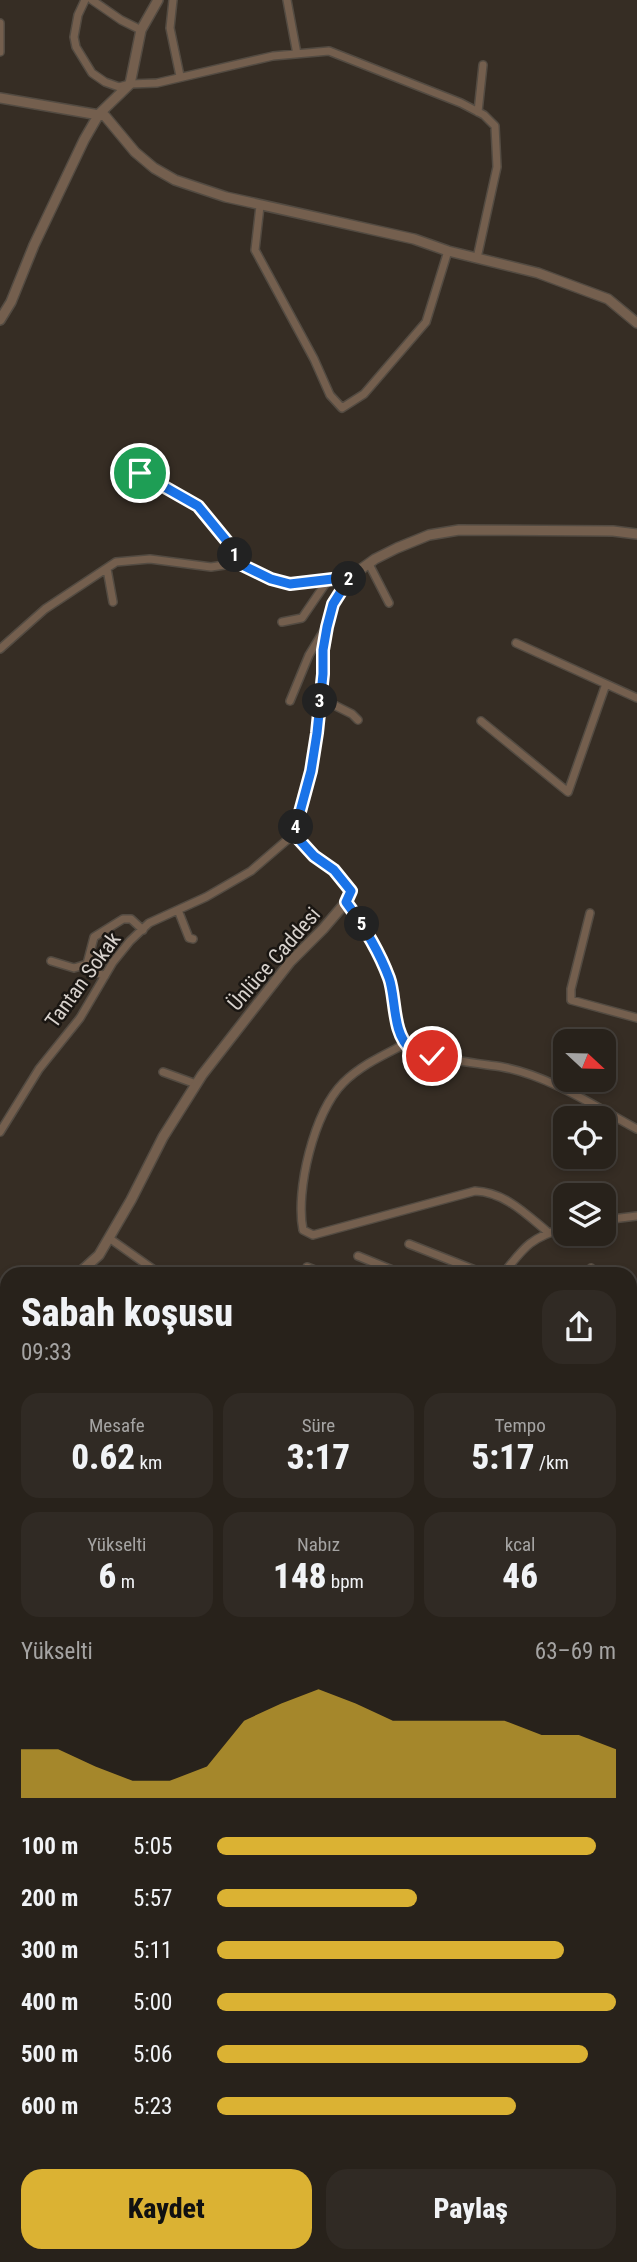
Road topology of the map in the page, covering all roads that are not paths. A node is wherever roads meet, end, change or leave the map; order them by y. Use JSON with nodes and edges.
{"nodes":[{"id":1,"x":85,"y":0,"type":"edge"},
{"id":2,"x":92,"y":0,"type":"edge"},
{"id":3,"x":158,"y":0,"type":"edge"},
{"id":4,"x":173,"y":0,"type":"edge"},
{"id":5,"x":287,"y":0,"type":"edge"},
{"id":6,"x":0,"y":23,"type":"edge"},
{"id":7,"x":141,"y":30,"type":"junction"},
{"id":8,"x":0,"y":52,"type":"edge"},
{"id":9,"x":297,"y":54,"type":"junction"},
{"id":10,"x":483,"y":65,"type":"dead end"},
{"id":11,"x":180,"y":76,"type":"junction"},
{"id":12,"x":130,"y":84,"type":"junction"},
{"id":13,"x":0,"y":98,"type":"edge"},
{"id":14,"x":478,"y":112,"type":"junction"},
{"id":15,"x":99,"y":114,"type":"junction"},
{"id":16,"x":260,"y":206,"type":"junction"},
{"id":17,"x":448,"y":251,"type":"junction"},
{"id":18,"x":477,"y":258,"type":"junction"},
{"id":19,"x":0,"y":320,"type":"edge"},
{"id":20,"x":637,"y":323,"type":"edge"},
{"id":21,"x":150,"y":458,"type":"dead end"},
{"id":22,"x":637,"y":534,"type":"edge"},
{"id":23,"x":238,"y":563,"type":"junction"},
{"id":24,"x":369,"y":564,"type":"junction"},
{"id":25,"x":107,"y":569,"type":"junction"},
{"id":26,"x":350,"y":577,"type":"junction"},
{"id":27,"x":328,"y":580,"type":"junction"},
{"id":28,"x":113,"y":602,"type":"dead end"},
{"id":29,"x":389,"y":603,"type":"dead end"},
{"id":30,"x":282,"y":622,"type":"dead end"},
{"id":31,"x":327,"y":627,"type":"junction"},
{"id":32,"x":516,"y":643,"type":"dead end"},
{"id":33,"x":0,"y":649,"type":"edge"},
{"id":34,"x":606,"y":684,"type":"junction"},
{"id":35,"x":320,"y":698,"type":"junction"},
{"id":36,"x":637,"y":698,"type":"edge"},
{"id":37,"x":290,"y":701,"type":"dead end"},
{"id":38,"x":358,"y":720,"type":"dead end"},
{"id":39,"x":481,"y":721,"type":"dead end"},
{"id":40,"x":294,"y":834,"type":"junction"},
{"id":41,"x":346,"y":902,"type":"junction"},
{"id":42,"x":178,"y":910,"type":"junction"},
{"id":43,"x":590,"y":913,"type":"dead end"},
{"id":44,"x":143,"y":930,"type":"junction"},
{"id":45,"x":193,"y":939,"type":"dead end"},
{"id":46,"x":51,"y":961,"type":"dead end"},
{"id":47,"x":87,"y":964,"type":"junction"},
{"id":48,"x":105,"y":976,"type":"junction"},
{"id":49,"x":637,"y":1018,"type":"edge"},
{"id":50,"x":407,"y":1043,"type":"junction"},
{"id":51,"x":163,"y":1072,"type":"dead end"},
{"id":52,"x":196,"y":1084,"type":"junction"},
{"id":53,"x":637,"y":1129,"type":"edge"},
{"id":54,"x":0,"y":1132,"type":"edge"},
{"id":55,"x":637,"y":1216,"type":"edge"},
{"id":56,"x":616,"y":1219,"type":"edge"},
{"id":57,"x":553,"y":1232,"type":"edge"},
{"id":58,"x":549,"y":1233,"type":"junction"},
{"id":59,"x":109,"y":1238,"type":"junction"},
{"id":60,"x":409,"y":1244,"type":"dead end"},
{"id":61,"x":358,"y":1256,"type":"dead end"},
{"id":62,"x":86,"y":1267,"type":"edge"},
{"id":63,"x":150,"y":1267,"type":"edge"},
{"id":64,"x":385,"y":1267,"type":"edge"},
{"id":65,"x":467,"y":1267,"type":"edge"},
{"id":66,"x":509,"y":1267,"type":"edge"}],
"edges":[{"from":1,"to":12,"type":"street"},
{"from":2,"to":7,"type":"street"},
{"from":3,"to":7,"type":"street"},
{"from":4,"to":11,"type":"street"},
{"from":5,"to":9,"type":"street"},
{"from":6,"to":8,"type":"street"},
{"from":7,"to":12,"type":"street"},
{"from":9,"to":11,"type":"street"},
{"from":9,"to":14,"type":"street"},
{"from":10,"to":14,"type":"street"},
{"from":11,"to":12,"type":"street"},
{"from":12,"to":15,"type":"street"},
{"from":13,"to":15,"type":"street"},
{"from":14,"to":18,"type":"street"},
{"from":15,"to":16,"type":"street"},
{"from":15,"to":19,"type":"street"},
{"from":16,"to":17,"type":"street"},
{"from":16,"to":17,"type":"street"},
{"from":17,"to":18,"type":"street"},
{"from":18,"to":20,"type":"street"},
{"from":21,"to":23,"type":"street"},
{"from":22,"to":24,"type":"street"},
{"from":23,"to":25,"type":"street"},
{"from":23,"to":27,"type":"street"},
{"from":24,"to":26,"type":"street"},
{"from":24,"to":29,"type":"street"},
{"from":25,"to":28,"type":"street"},
{"from":25,"to":33,"type":"street"},
{"from":26,"to":27,"type":"street"},
{"from":26,"to":31,"type":"street"},
{"from":27,"to":30,"type":"street"},
{"from":31,"to":35,"type":"street"},
{"from":31,"to":37,"type":"street"},
{"from":32,"to":34,"type":"street"},
{"from":34,"to":36,"type":"street"},
{"from":34,"to":39,"type":"street"},
{"from":35,"to":38,"type":"street"},
{"from":35,"to":40,"type":"street"},
{"from":40,"to":41,"type":"street","name":"Ünlüce Caddesi"},
{"from":40,"to":42,"type":"street","name":"Tantan Sokak"},
{"from":41,"to":50,"type":"street"},
{"from":41,"to":52,"type":"street","name":"Ünlüce Caddesi"},
{"from":42,"to":44,"type":"street","name":"Tantan Sokak"},
{"from":42,"to":45,"type":"street"},
{"from":43,"to":49,"type":"street"},
{"from":44,"to":47,"type":"street"},
{"from":44,"to":48,"type":"street","name":"Tantan Sokak"},
{"from":46,"to":47,"type":"street"},
{"from":47,"to":48,"type":"street"},
{"from":48,"to":54,"type":"street","name":"Tantan Sokak"},
{"from":50,"to":53,"type":"street"},
{"from":50,"to":58,"type":"street"},
{"from":51,"to":52,"type":"street"},
{"from":52,"to":59,"type":"street","name":"Ünlüce Caddesi"},
{"from":55,"to":56,"type":"street"},
{"from":57,"to":58,"type":"street"},
{"from":58,"to":66,"type":"street"},
{"from":59,"to":62,"type":"street","name":"Ünlüce Caddesi"},
{"from":59,"to":63,"type":"street"},
{"from":60,"to":65,"type":"street"},
{"from":61,"to":64,"type":"street"}]}
